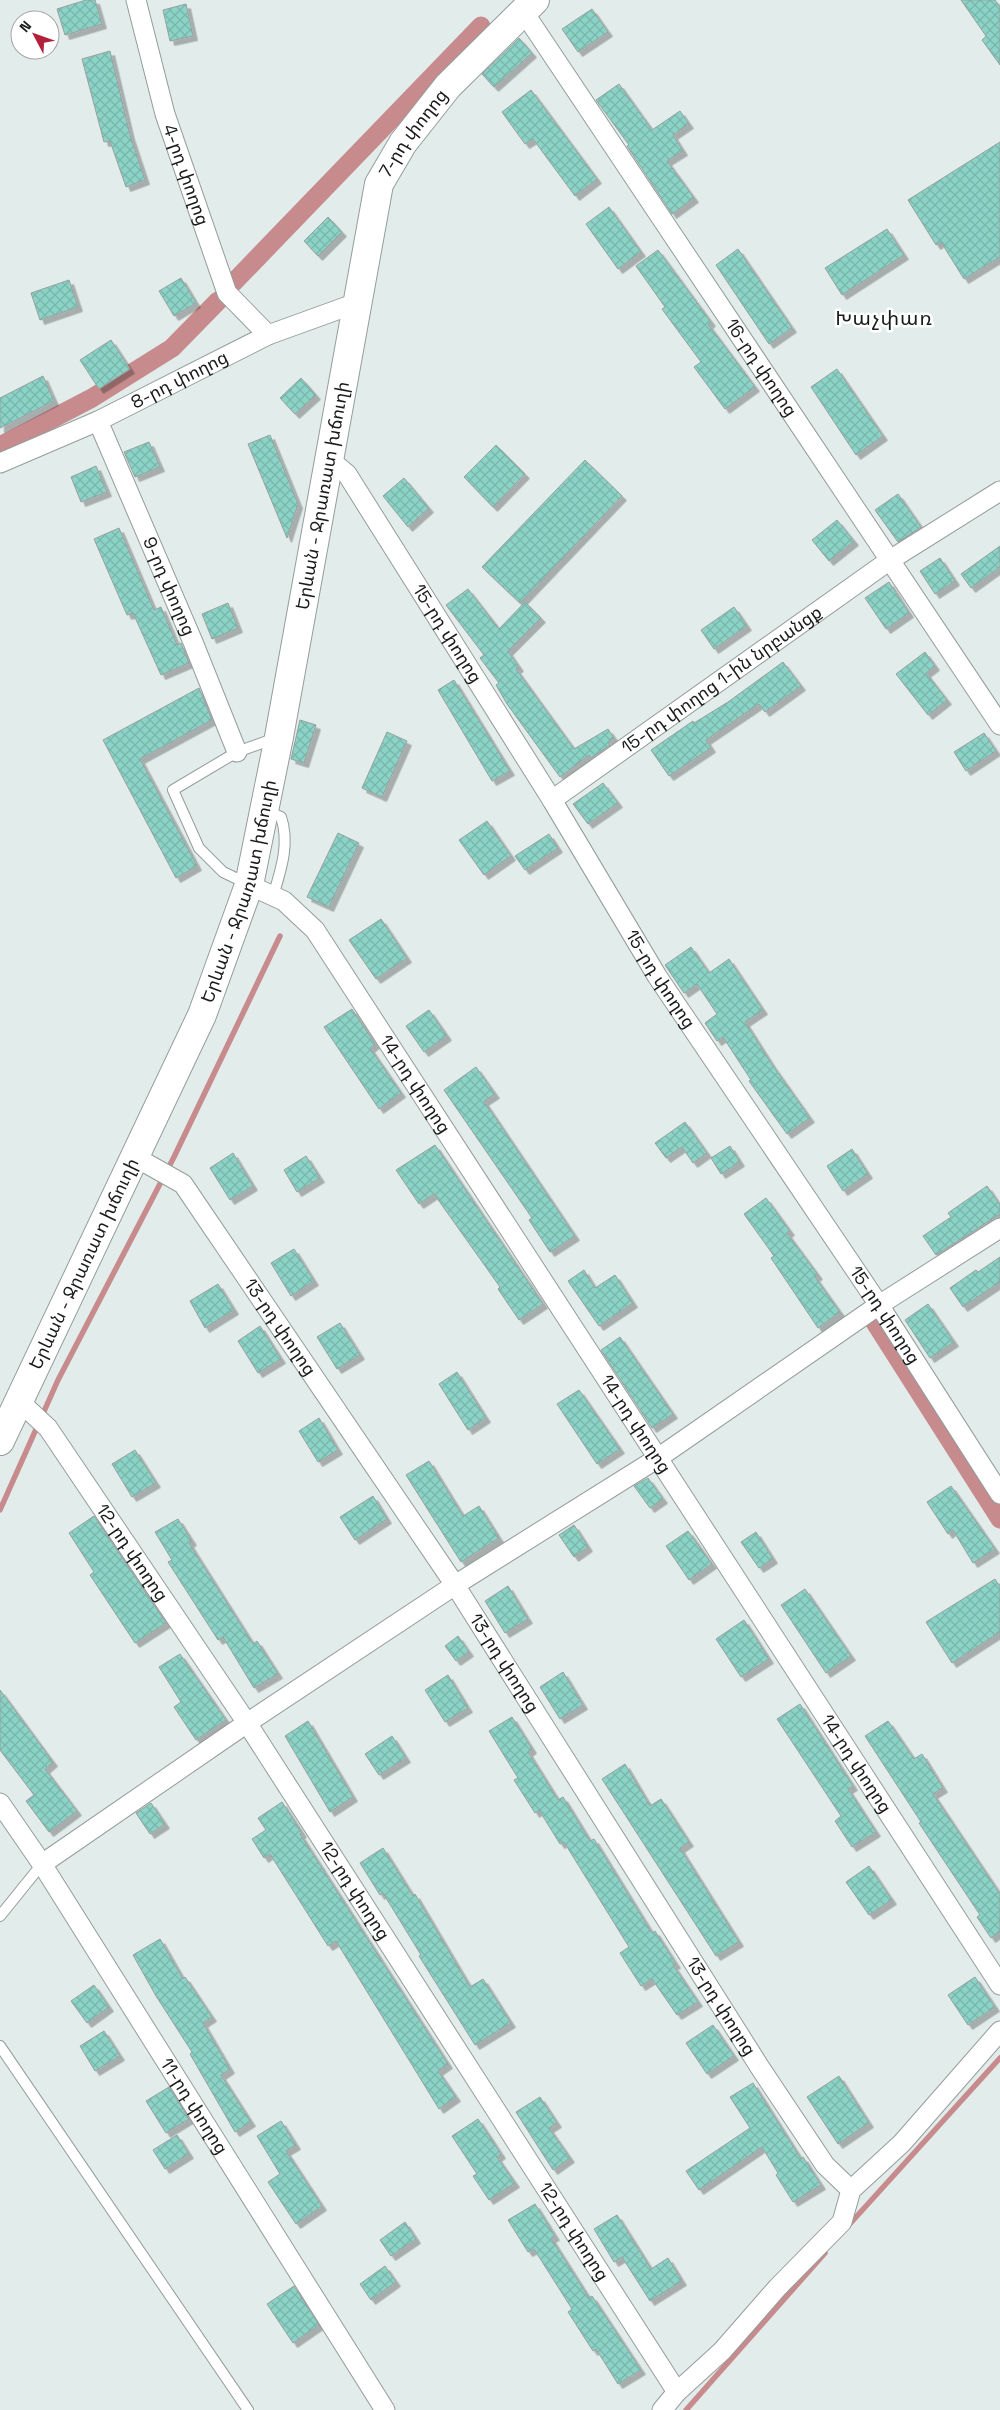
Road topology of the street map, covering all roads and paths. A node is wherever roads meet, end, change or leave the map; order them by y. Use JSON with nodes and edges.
{"nodes":[{"id":1,"x":136,"y":0,"type":"edge"},
{"id":2,"x":529,"y":5,"type":"edge"},
{"id":3,"x":359,"y":302,"type":"junction"},
{"id":4,"x":268,"y":335,"type":"junction"},
{"id":5,"x":98,"y":421,"type":"junction"},
{"id":6,"x":329,"y":460,"type":"junction"},
{"id":7,"x":0,"y":463,"type":"edge"},
{"id":8,"x":1000,"y":491,"type":"edge"},
{"id":9,"x":890,"y":560,"type":"junction"},
{"id":10,"x":1000,"y":725,"type":"edge"},
{"id":11,"x":279,"y":737,"type":"junction"},
{"id":12,"x":237,"y":752,"type":"junction"},
{"id":13,"x":552,"y":800,"type":"junction"},
{"id":14,"x":261,"y":890,"type":"junction"},
{"id":15,"x":135,"y":1157,"type":"junction"},
{"id":16,"x":1000,"y":1228,"type":"edge"},
{"id":17,"x":879,"y":1305,"type":"junction"},
{"id":18,"x":23,"y":1405,"type":"junction"},
{"id":19,"x":0,"y":1441,"type":"edge"},
{"id":20,"x":658,"y":1458,"type":"junction"},
{"id":21,"x":1000,"y":1494,"type":"edge"},
{"id":22,"x":455,"y":1585,"type":"junction"},
{"id":23,"x":247,"y":1723,"type":"junction"},
{"id":24,"x":0,"y":1803,"type":"edge"},
{"id":25,"x":42,"y":1864,"type":"junction"},
{"id":26,"x":0,"y":1916,"type":"edge"},
{"id":27,"x":1000,"y":1985,"type":"edge"},
{"id":28,"x":1000,"y":2031,"type":"edge"},
{"id":29,"x":0,"y":2046,"type":"edge"},
{"id":30,"x":851,"y":2190,"type":"junction"},
{"id":31,"x":677,"y":2392,"type":"junction"},
{"id":32,"x":248,"y":2410,"type":"edge"},
{"id":33,"x":385,"y":2410,"type":"edge"},
{"id":34,"x":662,"y":2410,"type":"edge"}],
"edges":[{"from":1,"to":4,"type":"street","name":"4-րդ փողոց"},
{"from":2,"to":3,"type":"main road","name":"7-րդ փողոց"},
{"from":2,"to":9,"type":"street","name":"16-րդ փողոց"},
{"from":3,"to":4,"type":"street","name":"8-րդ փողոց"},
{"from":3,"to":6,"type":"main road","name":"Երևան - Ջրառատ խճուղի"},
{"from":4,"to":5,"type":"street","name":"8-րդ փողոց"},
{"from":5,"to":7,"type":"street","name":"8-րդ փողոց"},
{"from":5,"to":12,"type":"street","name":"9-րդ փողոց"},
{"from":6,"to":11,"type":"main road","name":"Երևան - Ջրառատ խճուղի"},
{"from":6,"to":13,"type":"street","name":"15-րդ փողոց"},
{"from":8,"to":9,"type":"street","name":"15-րդ փողոց 1-ին նրբանցք"},
{"from":9,"to":10,"type":"street","name":"16-րդ փողոց"},
{"from":9,"to":13,"type":"street","name":"15-րդ փողոց 1-ին նրբանցք"},
{"from":11,"to":12,"type":"lane"},
{"from":11,"to":14,"type":"main road","name":"Երևան - Ջրառատ խճուղի"},
{"from":12,"to":14,"type":"lane"},
{"from":13,"to":17,"type":"street","name":"15-րդ փողոց"},
{"from":14,"to":15,"type":"main road","name":"Երևան - Ջրառատ խճուղի"},
{"from":14,"to":20,"type":"street","name":"14-րդ փողոց"},
{"from":15,"to":18,"type":"main road","name":"Երևան - Ջրառատ խճուղի"},
{"from":15,"to":22,"type":"street","name":"13-րդ փողոց"},
{"from":16,"to":17,"type":"street"},
{"from":17,"to":20,"type":"street"},
{"from":17,"to":21,"type":"street","name":"15-րդ փողոց"},
{"from":18,"to":19,"type":"main road","name":"Երևան - Ջրառատ խճուղի"},
{"from":18,"to":23,"type":"street","name":"12-րդ փողոց"},
{"from":20,"to":22,"type":"street"},
{"from":20,"to":27,"type":"street","name":"14-րդ փողոց"},
{"from":22,"to":23,"type":"street"},
{"from":22,"to":30,"type":"street","name":"13-րդ փողոց"},
{"from":23,"to":25,"type":"street"},
{"from":23,"to":31,"type":"street","name":"12-րդ փողոց"},
{"from":24,"to":25,"type":"street","name":"11-րդ փողոց"},
{"from":25,"to":26,"type":"lane"},
{"from":25,"to":33,"type":"street","name":"11-րդ փողոց"},
{"from":28,"to":30,"type":"street"},
{"from":29,"to":32,"type":"lane"},
{"from":30,"to":31,"type":"street"},
{"from":31,"to":34,"type":"street"}]}
